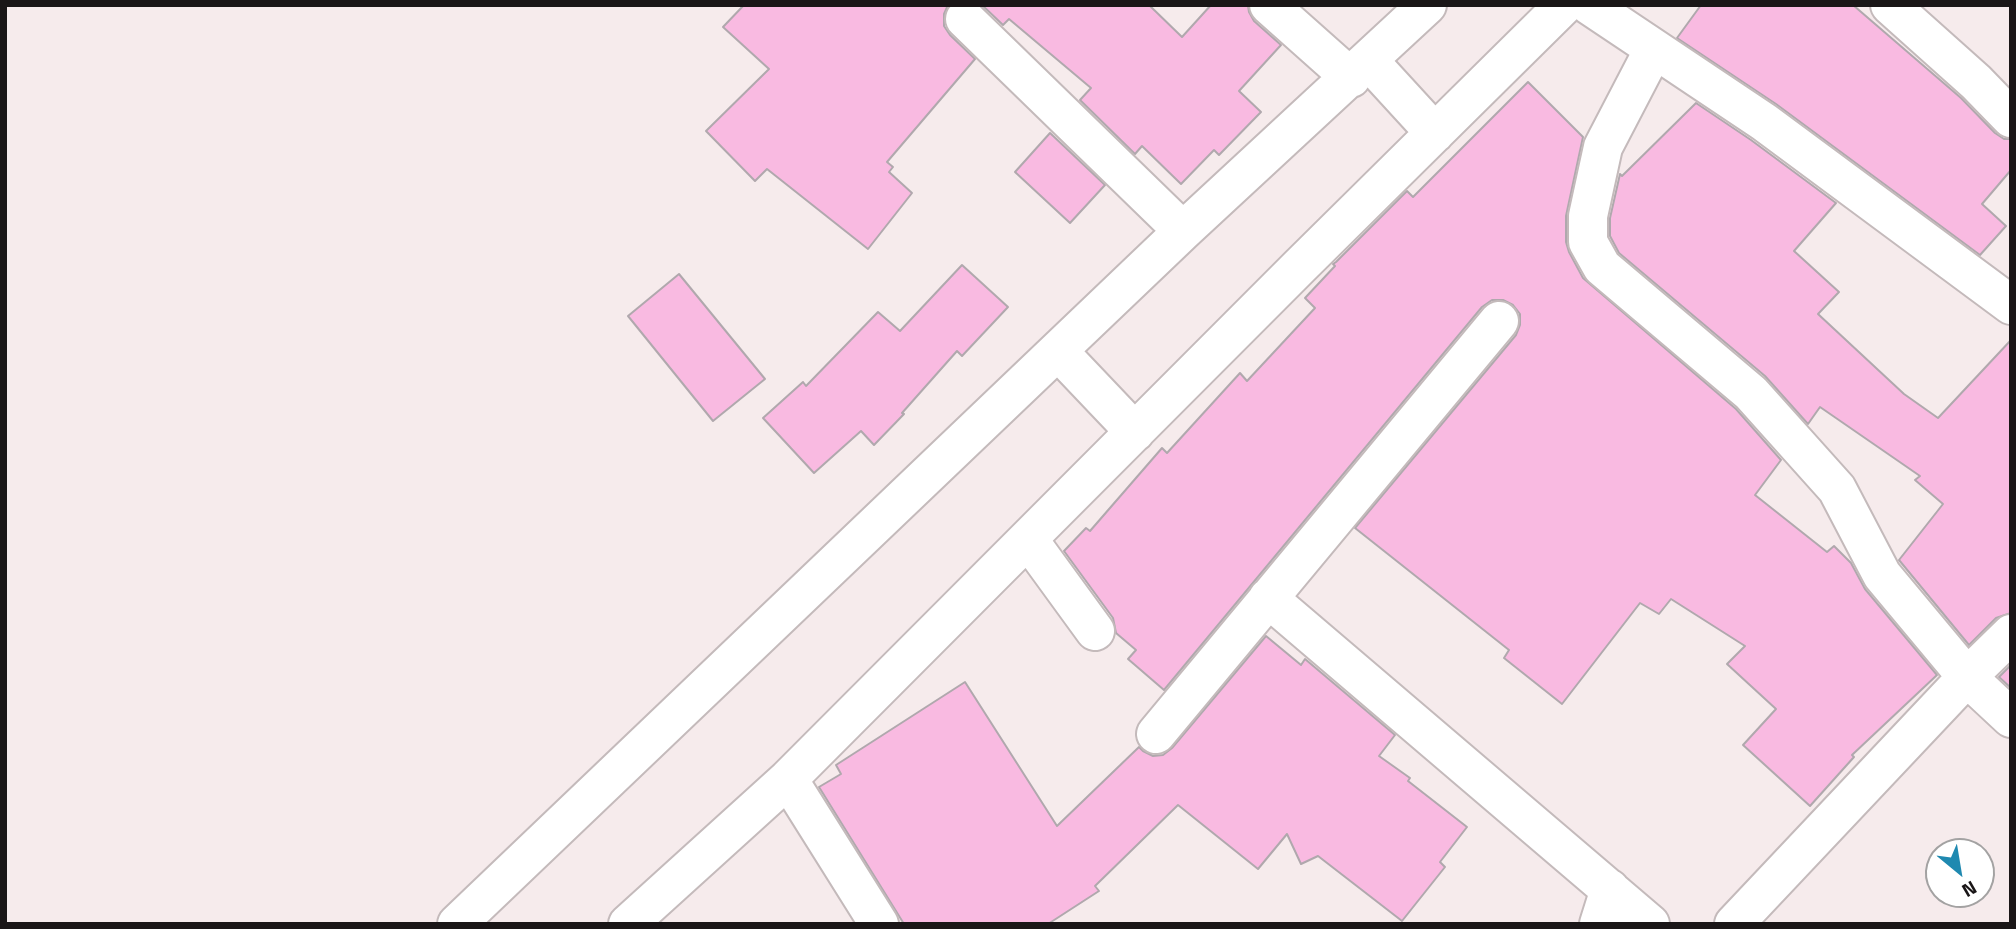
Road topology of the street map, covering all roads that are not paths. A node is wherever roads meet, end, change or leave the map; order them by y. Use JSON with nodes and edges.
{"nodes":[{"id":1,"x":1269,"y":5,"type":"edge"},
{"id":2,"x":1427,"y":5,"type":"edge"},
{"id":3,"x":1564,"y":5,"type":"edge"},
{"id":4,"x":1589,"y":5,"type":"edge"},
{"id":5,"x":1890,"y":5,"type":"edge"},
{"id":6,"x":965,"y":19,"type":"dead end"},
{"id":7,"x":1654,"y":49,"type":"junction"},
{"id":8,"x":1376,"y":78,"type":"junction"},
{"id":9,"x":2011,"y":118,"type":"edge"},
{"id":10,"x":1435,"y":133,"type":"junction"},
{"id":11,"x":1183,"y":231,"type":"junction"},
{"id":12,"x":2011,"y":305,"type":"edge"},
{"id":13,"x":1499,"y":321,"type":"dead end"},
{"id":14,"x":1065,"y":358,"type":"junction"},
{"id":15,"x":1135,"y":432,"type":"junction"},
{"id":16,"x":1028,"y":539,"type":"junction"},
{"id":17,"x":1268,"y":598,"type":"junction"},
{"id":18,"x":1096,"y":631,"type":"dead end"},
{"id":19,"x":2011,"y":634,"type":"edge"},
{"id":20,"x":1967,"y":677,"type":"junction"},
{"id":21,"x":2011,"y":718,"type":"edge"},
{"id":22,"x":1156,"y":734,"type":"dead end"},
{"id":23,"x":788,"y":779,"type":"junction"},
{"id":24,"x":1605,"y":907,"type":"edge"},
{"id":25,"x":457,"y":924,"type":"edge"},
{"id":26,"x":628,"y":924,"type":"edge"},
{"id":27,"x":879,"y":924,"type":"edge"},
{"id":28,"x":1650,"y":924,"type":"edge"},
{"id":29,"x":1734,"y":924,"type":"edge"}],
"edges":[{"from":1,"to":8,"type":"street"},
{"from":2,"to":8,"type":"street"},
{"from":3,"to":10,"type":"street"},
{"from":4,"to":7,"type":"street"},
{"from":5,"to":9,"type":"street"},
{"from":6,"to":11,"type":"street"},
{"from":7,"to":12,"type":"street"},
{"from":7,"to":20,"type":"street"},
{"from":8,"to":10,"type":"street"},
{"from":8,"to":11,"type":"street"},
{"from":10,"to":15,"type":"street"},
{"from":11,"to":14,"type":"street"},
{"from":13,"to":17,"type":"street"},
{"from":14,"to":15,"type":"street"},
{"from":14,"to":25,"type":"street"},
{"from":15,"to":16,"type":"street"},
{"from":16,"to":18,"type":"street"},
{"from":16,"to":23,"type":"street"},
{"from":17,"to":22,"type":"street"},
{"from":17,"to":24,"type":"street"},
{"from":19,"to":20,"type":"street"},
{"from":20,"to":21,"type":"street"},
{"from":20,"to":29,"type":"street"},
{"from":23,"to":26,"type":"street"},
{"from":23,"to":27,"type":"street"},
{"from":24,"to":28,"type":"street"}]}
